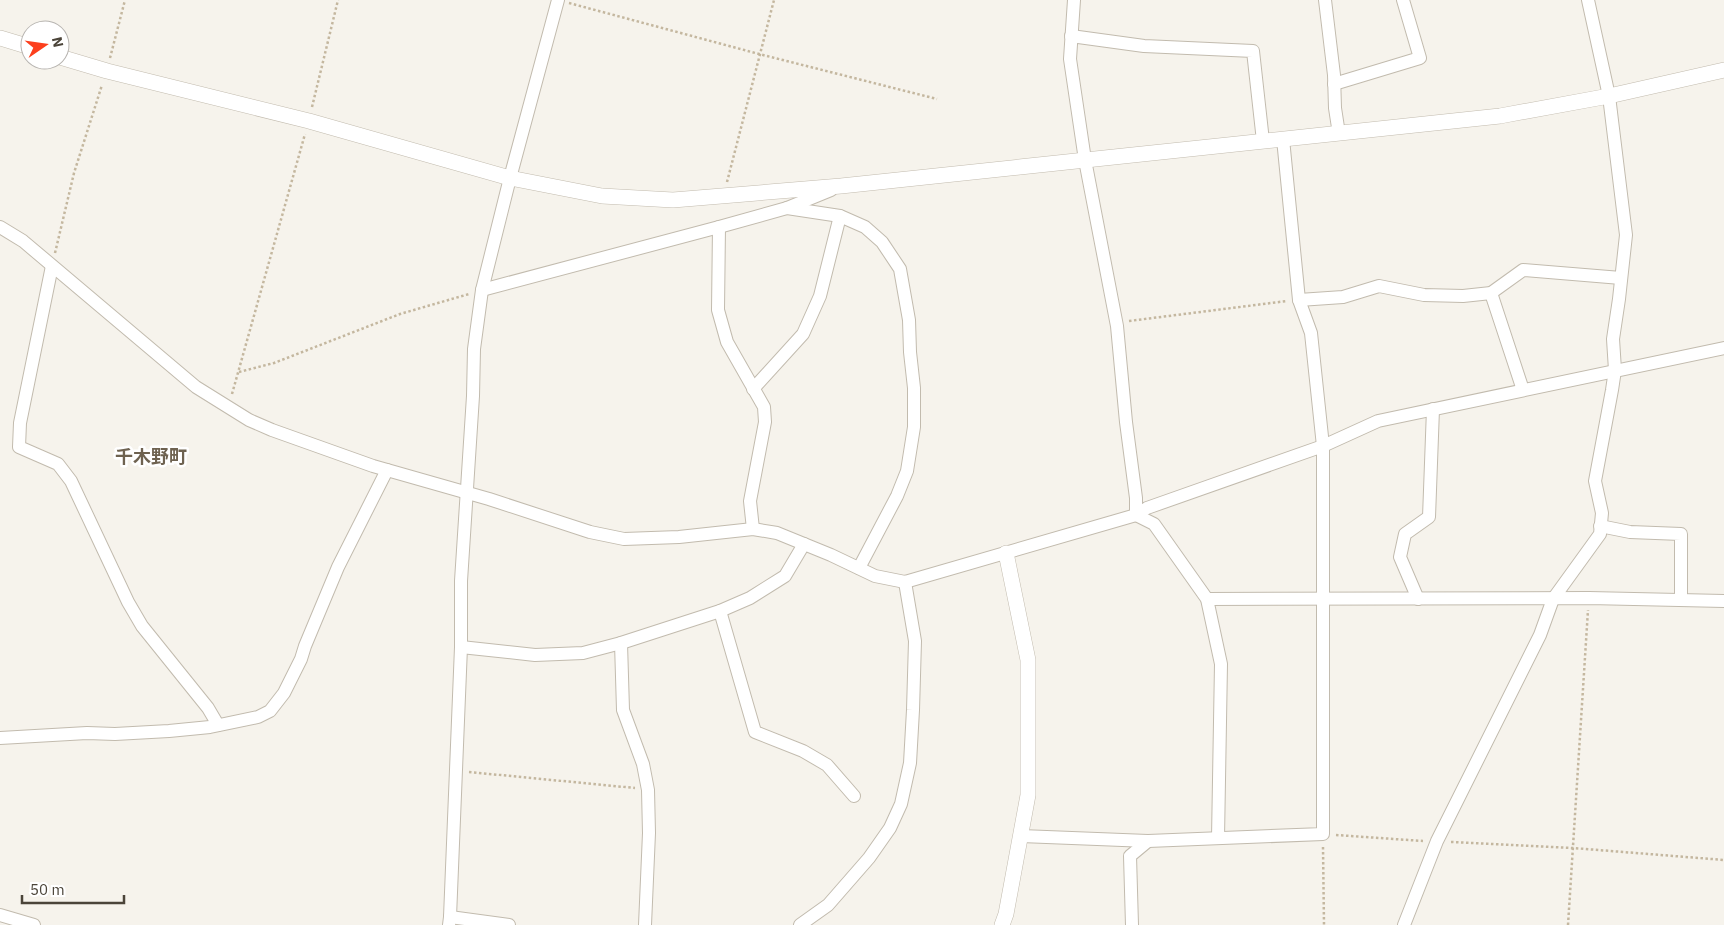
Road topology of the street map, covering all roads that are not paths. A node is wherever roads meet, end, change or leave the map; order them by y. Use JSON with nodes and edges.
{"nodes":[{"id":1,"x":1074,"y":0,"type":"edge"},
{"id":2,"x":1325,"y":0,"type":"edge"},
{"id":3,"x":1403,"y":0,"type":"edge"},
{"id":4,"x":1588,"y":0,"type":"edge"},
{"id":5,"x":562,"y":1,"type":"edge"},
{"id":6,"x":1071,"y":36,"type":"junction"},
{"id":7,"x":0,"y":38,"type":"edge"},
{"id":8,"x":20,"y":44,"type":"edge"},
{"id":9,"x":70,"y":60,"type":"edge"},
{"id":10,"x":1724,"y":70,"type":"edge"},
{"id":11,"x":1334,"y":84,"type":"junction"},
{"id":12,"x":1609,"y":96,"type":"junction"},
{"id":13,"x":1339,"y":134,"type":"junction"},
{"id":14,"x":1283,"y":139,"type":"junction"},
{"id":15,"x":1262,"y":141,"type":"junction"},
{"id":16,"x":1085,"y":160,"type":"junction"},
{"id":17,"x":510,"y":178,"type":"junction"},
{"id":18,"x":841,"y":186,"type":"junction"},
{"id":19,"x":787,"y":208,"type":"junction"},
{"id":20,"x":840,"y":216,"type":"junction"},
{"id":21,"x":0,"y":227,"type":"edge"},
{"id":22,"x":719,"y":227,"type":"junction"},
{"id":23,"x":52,"y":266,"type":"junction"},
{"id":24,"x":1621,"y":278,"type":"junction"},
{"id":25,"x":482,"y":290,"type":"junction"},
{"id":26,"x":1491,"y":293,"type":"junction"},
{"id":27,"x":1299,"y":300,"type":"junction"},
{"id":28,"x":1724,"y":348,"type":"edge"},
{"id":29,"x":1615,"y":370,"type":"junction"},
{"id":30,"x":753,"y":389,"type":"junction"},
{"id":31,"x":1523,"y":390,"type":"junction"},
{"id":32,"x":1433,"y":409,"type":"junction"},
{"id":33,"x":1323,"y":446,"type":"junction"},
{"id":34,"x":387,"y":470,"type":"junction"},
{"id":35,"x":467,"y":493,"type":"junction"},
{"id":36,"x":1136,"y":515,"type":"junction"},
{"id":37,"x":1600,"y":526,"type":"junction"},
{"id":38,"x":753,"y":529,"type":"junction"},
{"id":39,"x":804,"y":544,"type":"junction"},
{"id":40,"x":1006,"y":553,"type":"junction"},
{"id":41,"x":859,"y":568,"type":"junction"},
{"id":42,"x":905,"y":582,"type":"junction"},
{"id":43,"x":1322,"y":598,"type":"junction"},
{"id":44,"x":1418,"y":598,"type":"junction"},
{"id":45,"x":1207,"y":599,"type":"junction"},
{"id":46,"x":1553,"y":599,"type":"junction"},
{"id":47,"x":1681,"y":600,"type":"junction"},
{"id":48,"x":1724,"y":601,"type":"edge"},
{"id":49,"x":720,"y":611,"type":"junction"},
{"id":50,"x":621,"y":643,"type":"junction"},
{"id":51,"x":460,"y":647,"type":"junction"},
{"id":52,"x":218,"y":725,"type":"junction"},
{"id":53,"x":0,"y":738,"type":"edge"},
{"id":54,"x":854,"y":796,"type":"dead end"},
{"id":55,"x":1021,"y":836,"type":"junction"},
{"id":56,"x":1218,"y":838,"type":"junction"},
{"id":57,"x":1148,"y":841,"type":"junction"},
{"id":58,"x":0,"y":915,"type":"edge"},
{"id":59,"x":450,"y":921,"type":"edge"},
{"id":60,"x":34,"y":925,"type":"edge"},
{"id":61,"x":509,"y":925,"type":"edge"},
{"id":62,"x":645,"y":925,"type":"edge"},
{"id":63,"x":800,"y":925,"type":"edge"},
{"id":64,"x":1002,"y":925,"type":"edge"},
{"id":65,"x":1132,"y":925,"type":"edge"},
{"id":66,"x":1404,"y":925,"type":"edge"}],
"edges":[{"from":1,"to":6,"type":"street"},
{"from":2,"to":11,"type":"street"},
{"from":3,"to":11,"type":"street"},
{"from":4,"to":12,"type":"street"},
{"from":5,"to":17,"type":"street"},
{"from":6,"to":15,"type":"street"},
{"from":6,"to":16,"type":"street"},
{"from":7,"to":8,"type":"street"},
{"from":9,"to":17,"type":"street"},
{"from":10,"to":12,"type":"street"},
{"from":11,"to":13,"type":"street"},
{"from":12,"to":13,"type":"street"},
{"from":12,"to":24,"type":"street"},
{"from":13,"to":14,"type":"street"},
{"from":14,"to":15,"type":"street"},
{"from":14,"to":27,"type":"street"},
{"from":15,"to":16,"type":"street"},
{"from":16,"to":18,"type":"street"},
{"from":16,"to":36,"type":"street"},
{"from":17,"to":18,"type":"street"},
{"from":17,"to":25,"type":"street"},
{"from":18,"to":19,"type":"street"},
{"from":19,"to":20,"type":"street"},
{"from":19,"to":22,"type":"street"},
{"from":20,"to":30,"type":"street"},
{"from":20,"to":41,"type":"street"},
{"from":21,"to":23,"type":"street"},
{"from":22,"to":25,"type":"street"},
{"from":22,"to":30,"type":"street"},
{"from":23,"to":34,"type":"street"},
{"from":23,"to":52,"type":"street"},
{"from":24,"to":26,"type":"street"},
{"from":24,"to":29,"type":"street"},
{"from":25,"to":35,"type":"street"},
{"from":26,"to":27,"type":"street"},
{"from":26,"to":31,"type":"street"},
{"from":27,"to":33,"type":"street"},
{"from":28,"to":29,"type":"street"},
{"from":29,"to":31,"type":"street"},
{"from":29,"to":37,"type":"street"},
{"from":30,"to":38,"type":"street"},
{"from":31,"to":32,"type":"street"},
{"from":32,"to":33,"type":"street"},
{"from":32,"to":44,"type":"street"},
{"from":33,"to":36,"type":"street"},
{"from":33,"to":43,"type":"street"},
{"from":34,"to":35,"type":"street"},
{"from":34,"to":52,"type":"street"},
{"from":35,"to":38,"type":"street"},
{"from":35,"to":51,"type":"street"},
{"from":36,"to":40,"type":"street"},
{"from":36,"to":45,"type":"street"},
{"from":37,"to":46,"type":"street"},
{"from":37,"to":47,"type":"street"},
{"from":38,"to":39,"type":"street"},
{"from":39,"to":41,"type":"street"},
{"from":39,"to":49,"type":"street"},
{"from":40,"to":42,"type":"street"},
{"from":40,"to":55,"type":"street"},
{"from":41,"to":42,"type":"street"},
{"from":42,"to":63,"type":"street"},
{"from":43,"to":44,"type":"street"},
{"from":43,"to":45,"type":"street"},
{"from":43,"to":56,"type":"street"},
{"from":44,"to":46,"type":"street"},
{"from":45,"to":56,"type":"street"},
{"from":46,"to":47,"type":"street"},
{"from":46,"to":66,"type":"street"},
{"from":47,"to":48,"type":"street"},
{"from":49,"to":50,"type":"street"},
{"from":49,"to":54,"type":"street"},
{"from":50,"to":51,"type":"street"},
{"from":50,"to":62,"type":"street"},
{"from":51,"to":59,"type":"street"},
{"from":52,"to":53,"type":"street"},
{"from":55,"to":57,"type":"street"},
{"from":55,"to":64,"type":"street"},
{"from":56,"to":57,"type":"street"},
{"from":57,"to":65,"type":"street"},
{"from":58,"to":60,"type":"street"},
{"from":59,"to":61,"type":"street"}]}
